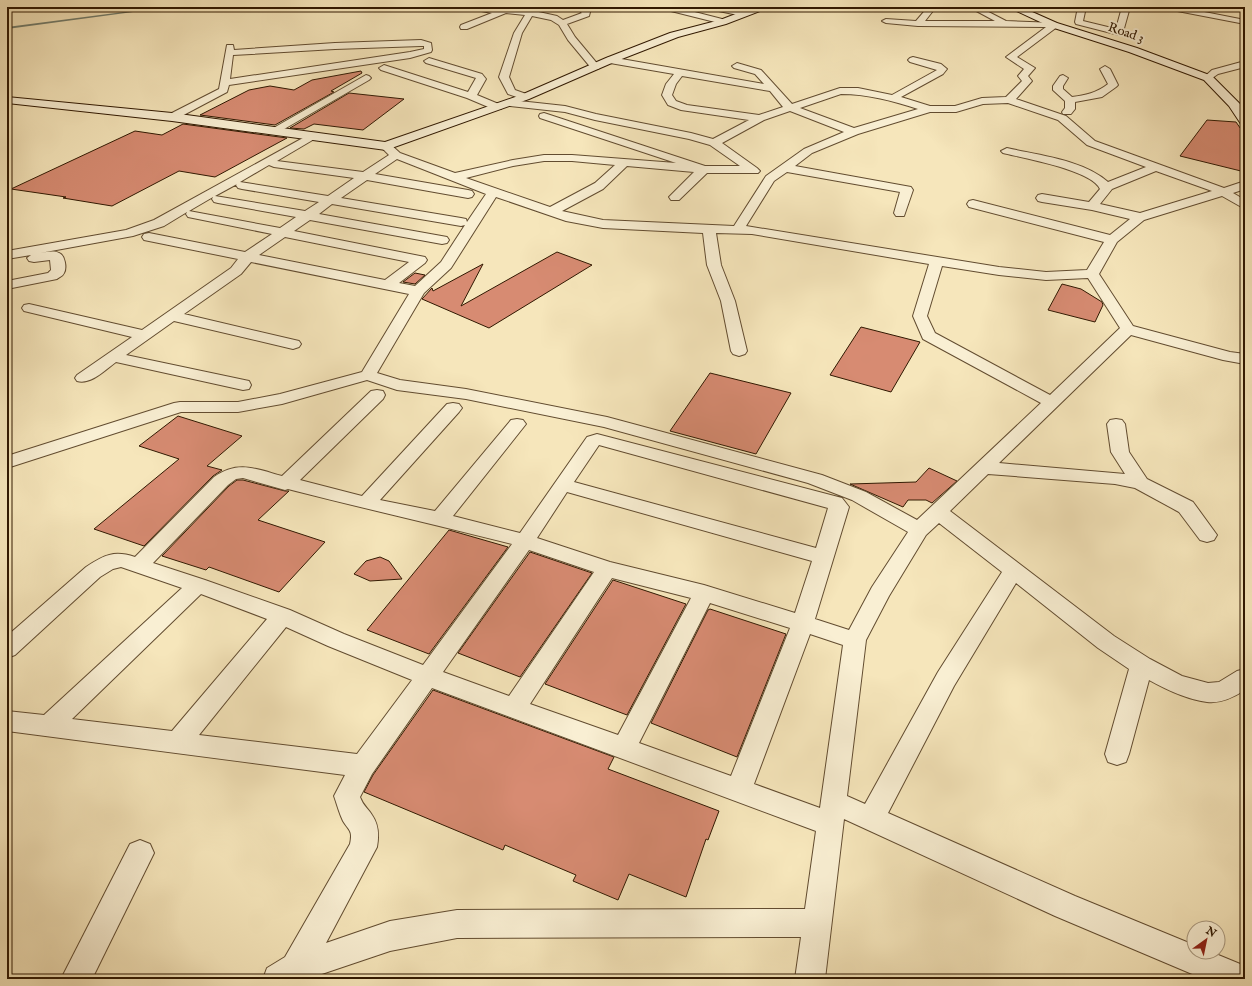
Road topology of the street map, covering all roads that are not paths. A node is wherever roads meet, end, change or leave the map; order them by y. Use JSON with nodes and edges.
{"nodes":[{"id":1,"x":474,"y":7,"type":"edge"},
{"id":2,"x":579,"y":7,"type":"edge"},
{"id":3,"x":666,"y":7,"type":"edge"},
{"id":4,"x":712,"y":7,"type":"edge"},
{"id":5,"x":762,"y":7,"type":"edge"},
{"id":6,"x":932,"y":7,"type":"edge"},
{"id":7,"x":972,"y":7,"type":"edge"},
{"id":8,"x":1013,"y":7,"type":"edge"},
{"id":9,"x":1082,"y":7,"type":"edge"},
{"id":10,"x":1126,"y":7,"type":"edge"},
{"id":11,"x":1166,"y":7,"type":"edge"},
{"id":12,"x":1237,"y":7,"type":"edge"},
{"id":13,"x":1245,"y":8,"type":"edge"},
{"id":14,"x":531,"y":10,"type":"edge"},
{"id":15,"x":501,"y":13,"type":"junction"},
{"id":16,"x":743,"y":14,"type":"junction"},
{"id":17,"x":886,"y":21,"type":"dead end"},
{"id":18,"x":722,"y":22,"type":"junction"},
{"id":19,"x":1245,"y":22,"type":"edge"},
{"id":20,"x":562,"y":23,"type":"junction"},
{"id":21,"x":1003,"y":23,"type":"junction"},
{"id":22,"x":918,"y":24,"type":"junction"},
{"id":23,"x":1054,"y":25,"type":"junction"},
{"id":24,"x":464,"y":27,"type":"dead end"},
{"id":25,"x":347,"y":46,"type":"junction"},
{"id":26,"x":610,"y":60,"type":"junction"},
{"id":27,"x":913,"y":60,"type":"dead end"},
{"id":28,"x":429,"y":61,"type":"dead end"},
{"id":29,"x":354,"y":63,"type":"junction"},
{"id":30,"x":1245,"y":64,"type":"edge"},
{"id":31,"x":738,"y":66,"type":"dead end"},
{"id":32,"x":595,"y":67,"type":"junction"},
{"id":33,"x":384,"y":68,"type":"dead end"},
{"id":34,"x":1105,"y":69,"type":"dead end"},
{"id":35,"x":680,"y":72,"type":"junction"},
{"id":36,"x":366,"y":78,"type":"dead end"},
{"id":37,"x":1063,"y":78,"type":"dead end"},
{"id":38,"x":1208,"y":78,"type":"junction"},
{"id":39,"x":226,"y":83,"type":"junction"},
{"id":40,"x":774,"y":89,"type":"junction"},
{"id":41,"x":471,"y":96,"type":"junction"},
{"id":42,"x":524,"y":97,"type":"junction"},
{"id":43,"x":893,"y":98,"type":"junction"},
{"id":44,"x":7,"y":100,"type":"edge"},
{"id":45,"x":1009,"y":100,"type":"junction"},
{"id":46,"x":1070,"y":100,"type":"junction"},
{"id":47,"x":510,"y":102,"type":"junction"},
{"id":48,"x":498,"y":107,"type":"junction"},
{"id":49,"x":790,"y":108,"type":"junction"},
{"id":50,"x":929,"y":109,"type":"junction"},
{"id":51,"x":544,"y":116,"type":"dead end"},
{"id":52,"x":172,"y":117,"type":"junction"},
{"id":53,"x":760,"y":118,"type":"junction"},
{"id":54,"x":1062,"y":118,"type":"junction"},
{"id":55,"x":1245,"y":121,"type":"edge"},
{"id":56,"x":275,"y":130,"type":"junction"},
{"id":57,"x":854,"y":132,"type":"junction"},
{"id":58,"x":312,"y":136,"type":"junction"},
{"id":59,"x":714,"y":143,"type":"junction"},
{"id":60,"x":391,"y":150,"type":"junction"},
{"id":61,"x":1007,"y":151,"type":"dead end"},
{"id":62,"x":624,"y":163,"type":"junction"},
{"id":63,"x":274,"y":164,"type":"dead end"},
{"id":64,"x":1156,"y":167,"type":"junction"},
{"id":65,"x":785,"y":168,"type":"junction"},
{"id":66,"x":704,"y":169,"type":"junction"},
{"id":67,"x":752,"y":170,"type":"junction"},
{"id":68,"x":364,"y":176,"type":"junction"},
{"id":69,"x":455,"y":177,"type":"junction"},
{"id":70,"x":770,"y":179,"type":"junction"},
{"id":71,"x":242,"y":185,"type":"dead end"},
{"id":72,"x":1245,"y":185,"type":"edge"},
{"id":73,"x":1106,"y":186,"type":"junction"},
{"id":74,"x":1222,"y":191,"type":"junction"},
{"id":75,"x":493,"y":192,"type":"junction"},
{"id":76,"x":468,"y":194,"type":"dead end"},
{"id":77,"x":675,"y":197,"type":"dead end"},
{"id":78,"x":1042,"y":198,"type":"dead end"},
{"id":79,"x":218,"y":199,"type":"dead end"},
{"id":80,"x":329,"y":200,"type":"junction"},
{"id":81,"x":973,"y":204,"type":"dead end"},
{"id":82,"x":1245,"y":205,"type":"edge"},
{"id":83,"x":1092,"y":206,"type":"junction"},
{"id":84,"x":552,"y":211,"type":"junction"},
{"id":85,"x":192,"y":214,"type":"dead end"},
{"id":86,"x":900,"y":214,"type":"dead end"},
{"id":87,"x":306,"y":216,"type":"junction"},
{"id":88,"x":1140,"y":217,"type":"junction"},
{"id":89,"x":461,"y":222,"type":"dead end"},
{"id":90,"x":709,"y":229,"type":"junction"},
{"id":91,"x":738,"y":229,"type":"junction"},
{"id":92,"x":283,"y":232,"type":"junction"},
{"id":93,"x":149,"y":237,"type":"dead end"},
{"id":94,"x":442,"y":240,"type":"dead end"},
{"id":95,"x":1112,"y":240,"type":"junction"},
{"id":96,"x":7,"y":256,"type":"edge"},
{"id":97,"x":248,"y":256,"type":"junction"},
{"id":98,"x":937,"y":261,"type":"junction"},
{"id":99,"x":7,"y":264,"type":"edge"},
{"id":100,"x":1092,"y":274,"type":"junction"},
{"id":101,"x":388,"y":284,"type":"junction"},
{"id":102,"x":7,"y":285,"type":"edge"},
{"id":103,"x":418,"y":290,"type":"junction"},
{"id":104,"x":29,"y":308,"type":"dead end"},
{"id":105,"x":172,"y":316,"type":"junction"},
{"id":106,"x":1128,"y":329,"type":"junction"},
{"id":107,"x":145,"y":335,"type":"junction"},
{"id":108,"x":293,"y":344,"type":"dead end"},
{"id":109,"x":739,"y":351,"type":"dead end"},
{"id":110,"x":114,"y":357,"type":"junction"},
{"id":111,"x":1244,"y":359,"type":"edge"},
{"id":112,"x":368,"y":375,"type":"junction"},
{"id":113,"x":83,"y":378,"type":"dead end"},
{"id":114,"x":243,"y":385,"type":"dead end"},
{"id":115,"x":377,"y":395,"type":"dead end"},
{"id":116,"x":1051,"y":402,"type":"junction"},
{"id":117,"x":453,"y":408,"type":"dead end"},
{"id":118,"x":517,"y":424,"type":"dead end"},
{"id":119,"x":1116,"y":424,"type":"dead end"},
{"id":120,"x":7,"y":462,"type":"edge"},
{"id":121,"x":984,"y":468,"type":"junction"},
{"id":122,"x":1140,"y":483,"type":"junction"},
{"id":123,"x":285,"y":484,"type":"junction"},
{"id":124,"x":562,"y":485,"type":"junction"},
{"id":125,"x":366,"y":503,"type":"junction"},
{"id":126,"x":938,"y":512,"type":"junction"},
{"id":127,"x":440,"y":519,"type":"junction"},
{"id":128,"x":919,"y":530,"type":"junction"},
{"id":129,"x":1207,"y":535,"type":"dead end"},
{"id":130,"x":525,"y":541,"type":"junction"},
{"id":131,"x":824,"y":557,"type":"junction"},
{"id":132,"x":139,"y":565,"type":"junction"},
{"id":133,"x":607,"y":569,"type":"junction"},
{"id":134,"x":1013,"y":571,"type":"junction"},
{"id":135,"x":198,"y":585,"type":"junction"},
{"id":136,"x":704,"y":593,"type":"junction"},
{"id":137,"x":282,"y":616,"type":"junction"},
{"id":138,"x":803,"y":623,"type":"junction"},
{"id":139,"x":855,"y":640,"type":"junction"},
{"id":140,"x":7,"y":650,"type":"edge"},
{"id":141,"x":1142,"y":665,"type":"junction"},
{"id":142,"x":427,"y":676,"type":"junction"},
{"id":143,"x":1245,"y":678,"type":"edge"},
{"id":144,"x":514,"y":708,"type":"junction"},
{"id":145,"x":7,"y":721,"type":"edge"},
{"id":146,"x":49,"y":726,"type":"junction"},
{"id":147,"x":178,"y":742,"type":"junction"},
{"id":148,"x":624,"y":748,"type":"junction"},
{"id":149,"x":1117,"y":754,"type":"dead end"},
{"id":150,"x":363,"y":766,"type":"junction"},
{"id":151,"x":739,"y":789,"type":"junction"},
{"id":152,"x":833,"y":813,"type":"junction"},
{"id":153,"x":871,"y":819,"type":"junction"},
{"id":154,"x":140,"y":853,"type":"dead end"},
{"id":155,"x":817,"y":923,"type":"junction"},
{"id":156,"x":287,"y":974,"type":"edge"},
{"id":157,"x":76,"y":979,"type":"edge"},
{"id":158,"x":810,"y":979,"type":"edge"},
{"id":159,"x":1240,"y":979,"type":"edge"}],
"edges":[{"from":1,"to":15,"type":"street"},
{"from":2,"to":20,"type":"street"},
{"from":3,"to":18,"type":"street"},
{"from":4,"to":16,"type":"street"},
{"from":5,"to":16,"type":"street"},
{"from":6,"to":22,"type":"street"},
{"from":7,"to":21,"type":"street"},
{"from":8,"to":23,"type":"street","name":"Road 3"},
{"from":9,"to":10,"type":"street"},
{"from":11,"to":19,"type":"street"},
{"from":12,"to":13,"type":"main road"},
{"from":14,"to":15,"type":"street"},
{"from":14,"to":20,"type":"street"},
{"from":14,"to":42,"type":"street"},
{"from":15,"to":24,"type":"street"},
{"from":16,"to":18,"type":"street"},
{"from":17,"to":22,"type":"street"},
{"from":18,"to":26,"type":"street"},
{"from":20,"to":32,"type":"street"},
{"from":21,"to":22,"type":"street"},
{"from":21,"to":23,"type":"street"},
{"from":23,"to":38,"type":"street","name":"Road 3"},
{"from":23,"to":45,"type":"street"},
{"from":25,"to":29,"type":"street"},
{"from":25,"to":29,"type":"street"},
{"from":25,"to":39,"type":"street"},
{"from":26,"to":32,"type":"street"},
{"from":26,"to":35,"type":"street"},
{"from":27,"to":43,"type":"street"},
{"from":28,"to":41,"type":"street"},
{"from":29,"to":39,"type":"street"},
{"from":30,"to":38,"type":"street"},
{"from":31,"to":40,"type":"street"},
{"from":32,"to":42,"type":"street"},
{"from":33,"to":41,"type":"street"},
{"from":34,"to":46,"type":"street"},
{"from":35,"to":40,"type":"street"},
{"from":35,"to":53,"type":"street"},
{"from":36,"to":56,"type":"street"},
{"from":37,"to":46,"type":"street"},
{"from":38,"to":55,"type":"street","name":"Road 3"},
{"from":39,"to":52,"type":"street"},
{"from":40,"to":49,"type":"street"},
{"from":41,"to":48,"type":"street"},
{"from":42,"to":47,"type":"street"},
{"from":43,"to":49,"type":"street"},
{"from":43,"to":50,"type":"street"},
{"from":44,"to":52,"type":"street"},
{"from":45,"to":50,"type":"street"},
{"from":45,"to":54,"type":"street"},
{"from":46,"to":54,"type":"street"},
{"from":47,"to":48,"type":"street"},
{"from":47,"to":59,"type":"street"},
{"from":48,"to":60,"type":"street"},
{"from":49,"to":53,"type":"street"},
{"from":49,"to":57,"type":"street"},
{"from":50,"to":57,"type":"street"},
{"from":51,"to":66,"type":"street"},
{"from":52,"to":56,"type":"street"},
{"from":53,"to":59,"type":"street"},
{"from":54,"to":64,"type":"street"},
{"from":56,"to":58,"type":"street"},
{"from":57,"to":65,"type":"street"},
{"from":58,"to":60,"type":"street"},
{"from":58,"to":96,"type":"street"},
{"from":59,"to":67,"type":"street"},
{"from":60,"to":68,"type":"street"},
{"from":60,"to":69,"type":"street"},
{"from":61,"to":73,"type":"street"},
{"from":62,"to":66,"type":"street"},
{"from":62,"to":69,"type":"street"},
{"from":62,"to":84,"type":"street"},
{"from":63,"to":68,"type":"street"},
{"from":64,"to":73,"type":"street"},
{"from":64,"to":74,"type":"street"},
{"from":65,"to":70,"type":"street"},
{"from":65,"to":86,"type":"street"},
{"from":66,"to":67,"type":"street"},
{"from":66,"to":77,"type":"street"},
{"from":67,"to":70,"type":"street"},
{"from":68,"to":76,"type":"street"},
{"from":68,"to":80,"type":"street"},
{"from":69,"to":75,"type":"street"},
{"from":70,"to":91,"type":"street"},
{"from":71,"to":80,"type":"street"},
{"from":72,"to":74,"type":"street"},
{"from":73,"to":83,"type":"street"},
{"from":74,"to":82,"type":"street"},
{"from":74,"to":88,"type":"street"},
{"from":75,"to":84,"type":"street"},
{"from":75,"to":103,"type":"street"},
{"from":78,"to":83,"type":"street"},
{"from":79,"to":87,"type":"street"},
{"from":80,"to":87,"type":"street"},
{"from":80,"to":89,"type":"street"},
{"from":81,"to":95,"type":"street"},
{"from":83,"to":88,"type":"street"},
{"from":84,"to":90,"type":"street"},
{"from":85,"to":92,"type":"street"},
{"from":87,"to":92,"type":"street"},
{"from":87,"to":94,"type":"street"},
{"from":88,"to":95,"type":"street"},
{"from":90,"to":91,"type":"street"},
{"from":90,"to":109,"type":"street"},
{"from":91,"to":98,"type":"street"},
{"from":92,"to":97,"type":"street"},
{"from":92,"to":101,"type":"street"},
{"from":93,"to":97,"type":"street"},
{"from":95,"to":100,"type":"street"},
{"from":97,"to":101,"type":"street"},
{"from":97,"to":105,"type":"street"},
{"from":98,"to":100,"type":"street"},
{"from":98,"to":116,"type":"street"},
{"from":99,"to":102,"type":"street"},
{"from":100,"to":106,"type":"street"},
{"from":101,"to":103,"type":"street"},
{"from":103,"to":112,"type":"street"},
{"from":104,"to":107,"type":"street"},
{"from":105,"to":107,"type":"street"},
{"from":105,"to":108,"type":"street"},
{"from":106,"to":111,"type":"street"},
{"from":106,"to":116,"type":"street"},
{"from":107,"to":110,"type":"street"},
{"from":110,"to":113,"type":"street"},
{"from":110,"to":114,"type":"street"},
{"from":112,"to":120,"type":"street"},
{"from":112,"to":128,"type":"street"},
{"from":115,"to":123,"type":"street"},
{"from":116,"to":121,"type":"street"},
{"from":117,"to":125,"type":"street"},
{"from":118,"to":127,"type":"street"},
{"from":119,"to":122,"type":"street"},
{"from":121,"to":122,"type":"street"},
{"from":121,"to":126,"type":"street"},
{"from":122,"to":129,"type":"street"},
{"from":123,"to":125,"type":"street"},
{"from":123,"to":132,"type":"street"},
{"from":124,"to":130,"type":"street"},
{"from":124,"to":131,"type":"street"},
{"from":124,"to":131,"type":"street"},
{"from":125,"to":127,"type":"street"},
{"from":126,"to":128,"type":"street"},
{"from":126,"to":134,"type":"street"},
{"from":127,"to":130,"type":"street"},
{"from":128,"to":139,"type":"street"},
{"from":130,"to":133,"type":"street"},
{"from":130,"to":142,"type":"street"},
{"from":131,"to":138,"type":"street"},
{"from":132,"to":135,"type":"street"},
{"from":132,"to":140,"type":"street"},
{"from":133,"to":136,"type":"street"},
{"from":133,"to":144,"type":"street"},
{"from":134,"to":141,"type":"street"},
{"from":134,"to":153,"type":"street"},
{"from":135,"to":137,"type":"street"},
{"from":135,"to":146,"type":"street"},
{"from":136,"to":138,"type":"street"},
{"from":136,"to":148,"type":"street"},
{"from":137,"to":142,"type":"street"},
{"from":137,"to":147,"type":"street"},
{"from":138,"to":139,"type":"street"},
{"from":138,"to":151,"type":"street"},
{"from":139,"to":152,"type":"street"},
{"from":141,"to":143,"type":"street"},
{"from":141,"to":149,"type":"street"},
{"from":142,"to":144,"type":"street"},
{"from":142,"to":150,"type":"street"},
{"from":144,"to":148,"type":"street"},
{"from":145,"to":146,"type":"street"},
{"from":146,"to":147,"type":"street"},
{"from":147,"to":150,"type":"street"},
{"from":148,"to":151,"type":"street"},
{"from":150,"to":156,"type":"street"},
{"from":151,"to":152,"type":"street"},
{"from":152,"to":153,"type":"street"},
{"from":152,"to":155,"type":"street"},
{"from":153,"to":159,"type":"street"},
{"from":154,"to":157,"type":"street"},
{"from":155,"to":156,"type":"street"},
{"from":155,"to":158,"type":"street"}]}
